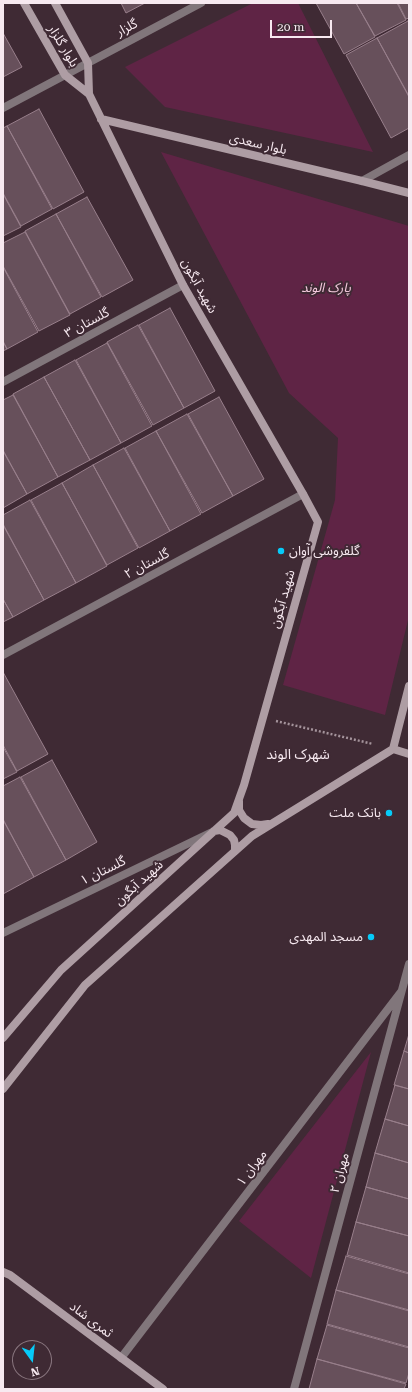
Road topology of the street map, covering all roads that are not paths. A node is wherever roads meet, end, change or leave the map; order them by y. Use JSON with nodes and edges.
{"nodes":[{"id":1,"x":24,"y":3,"type":"edge"},
{"id":2,"x":54,"y":3,"type":"edge"},
{"id":3,"x":201,"y":3,"type":"edge"},
{"id":4,"x":88,"y":63,"type":"junction"},
{"id":5,"x":65,"y":75,"type":"junction"},
{"id":6,"x":89,"y":94,"type":"junction"},
{"id":7,"x":3,"y":108,"type":"edge"},
{"id":8,"x":101,"y":119,"type":"junction"},
{"id":9,"x":409,"y":155,"type":"edge"},
{"id":10,"x":362,"y":181,"type":"junction"},
{"id":11,"x":409,"y":193,"type":"edge"},
{"id":12,"x":183,"y":285,"type":"junction"},
{"id":13,"x":3,"y":382,"type":"edge"},
{"id":14,"x":303,"y":494,"type":"junction"},
{"id":15,"x":3,"y":655,"type":"edge"},
{"id":16,"x":409,"y":686,"type":"edge"},
{"id":17,"x":393,"y":749,"type":"junction"},
{"id":18,"x":409,"y":754,"type":"edge"},
{"id":19,"x":238,"y":800,"type":"junction"},
{"id":20,"x":271,"y":824,"type":"junction"},
{"id":21,"x":214,"y":831,"type":"junction"},
{"id":22,"x":235,"y":851,"type":"junction"},
{"id":23,"x":3,"y":933,"type":"edge"},
{"id":24,"x":409,"y":964,"type":"edge"},
{"id":25,"x":401,"y":992,"type":"junction"},
{"id":26,"x":3,"y":1038,"type":"edge"},
{"id":27,"x":3,"y":1089,"type":"edge"},
{"id":28,"x":5,"y":1274,"type":"edge"},
{"id":29,"x":121,"y":1358,"type":"junction"},
{"id":30,"x":163,"y":1389,"type":"edge"},
{"id":31,"x":294,"y":1389,"type":"edge"}],
"edges":[{"from":1,"to":5,"type":"main road","name":"بلوار گلزار"},
{"from":2,"to":4,"type":"main road","name":"بلوار گلزار"},
{"from":3,"to":4,"type":"street","name":"گلزار"},
{"from":4,"to":5,"type":"street","name":"گلزار"},
{"from":4,"to":6,"type":"main road","name":"بلوار گلزار"},
{"from":5,"to":6,"type":"main road","name":"بلوار گلزار"},
{"from":5,"to":7,"type":"street","name":"گلزار"},
{"from":6,"to":8,"type":"main road","name":"بلوار گلزار"},
{"from":8,"to":10,"type":"main road","name":"بلوار سعدی"},
{"from":8,"to":12,"type":"main road","name":"شهید آبگون"},
{"from":9,"to":10,"type":"street"},
{"from":10,"to":11,"type":"main road","name":"بلوار سعدی"},
{"from":12,"to":13,"type":"street","name":"گلستان ۳"},
{"from":12,"to":14,"type":"main road","name":"شهید آبگون"},
{"from":14,"to":15,"type":"street","name":"گلستان ۲"},
{"from":14,"to":19,"type":"main road","name":"شهید آبگون"},
{"from":16,"to":17,"type":"main road"},
{"from":17,"to":18,"type":"main road"},
{"from":17,"to":20,"type":"main road"},
{"from":19,"to":20,"type":"main road"},
{"from":19,"to":21,"type":"main road","name":"شهید آبگون"},
{"from":20,"to":22,"type":"main road"},
{"from":21,"to":22,"type":"main road"},
{"from":21,"to":23,"type":"street","name":"گلستان ۱"},
{"from":21,"to":26,"type":"main road","name":"شهید آبگون"},
{"from":22,"to":27,"type":"main road"},
{"from":24,"to":25,"type":"street","name":"مهران ۲"},
{"from":25,"to":29,"type":"street","name":"۱ مهران"},
{"from":25,"to":31,"type":"street","name":"مهران ۲"},
{"from":28,"to":29,"type":"main road","name":"ثمری شاد"},
{"from":29,"to":30,"type":"main road","name":"ثمری شاد"}]}
